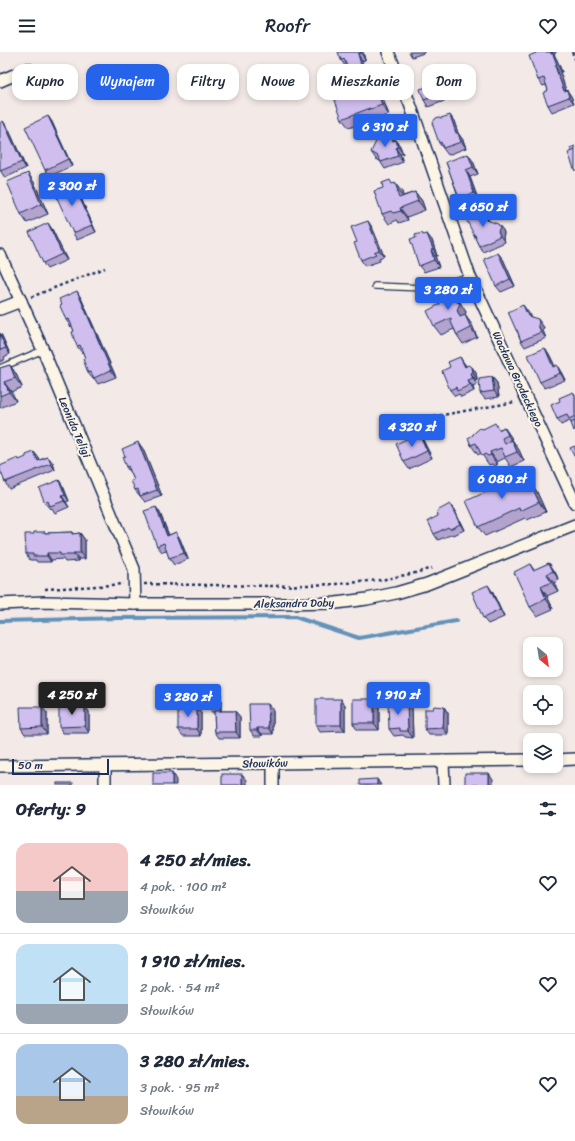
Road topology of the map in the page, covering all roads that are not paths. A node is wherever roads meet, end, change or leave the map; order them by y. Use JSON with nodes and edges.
{"nodes":[{"id":1,"x":388,"y":52,"type":"edge"},
{"id":2,"x":12,"y":75,"type":"edge"},
{"id":3,"x":0,"y":80,"type":"edge"},
{"id":4,"x":0,"y":255,"type":"edge"},
{"id":5,"x":470,"y":277,"type":"junction"},
{"id":6,"x":375,"y":286,"type":"dead end"},
{"id":7,"x":21,"y":301,"type":"junction"},
{"id":8,"x":0,"y":308,"type":"edge"},
{"id":9,"x":43,"y":350,"type":"junction"},
{"id":10,"x":0,"y":368,"type":"edge"},
{"id":11,"x":575,"y":503,"type":"edge"},
{"id":12,"x":575,"y":526,"type":"edge"},
{"id":13,"x":0,"y":604,"type":"edge"},
{"id":14,"x":135,"y":604,"type":"junction"},
{"id":15,"x":575,"y":759,"type":"edge"},
{"id":16,"x":523,"y":760,"type":"edge"},
{"id":17,"x":563,"y":760,"type":"edge"},
{"id":18,"x":443,"y":761,"type":"junction"},
{"id":19,"x":273,"y":763,"type":"junction"},
{"id":20,"x":105,"y":765,"type":"junction"},
{"id":21,"x":0,"y":766,"type":"edge"},
{"id":22,"x":105,"y":785,"type":"edge"},
{"id":23,"x":273,"y":785,"type":"edge"},
{"id":24,"x":444,"y":785,"type":"edge"}],
"edges":[{"from":1,"to":5,"type":"street","name":"Wacława Grodeckiego"},
{"from":2,"to":3,"type":"street"},
{"from":4,"to":7,"type":"street","name":"Leonida Teligi"},
{"from":5,"to":6,"type":"lane"},
{"from":5,"to":11,"type":"street","name":"Wacława Grodeckiego"},
{"from":7,"to":8,"type":"street"},
{"from":7,"to":9,"type":"street","name":"Leonida Teligi"},
{"from":9,"to":10,"type":"lane"},
{"from":9,"to":14,"type":"street","name":"Leonida Teligi"},
{"from":12,"to":14,"type":"street","name":"Aleksandra Doby"},
{"from":13,"to":14,"type":"street","name":"Aleksandra Doby"},
{"from":15,"to":17,"type":"street"},
{"from":16,"to":18,"type":"street","name":"Słowików"},
{"from":18,"to":19,"type":"street","name":"Słowików"},
{"from":18,"to":24,"type":"street"},
{"from":19,"to":20,"type":"street","name":"Słowików"},
{"from":19,"to":23,"type":"street"},
{"from":20,"to":21,"type":"street","name":"Słowików"},
{"from":20,"to":22,"type":"street"}]}
